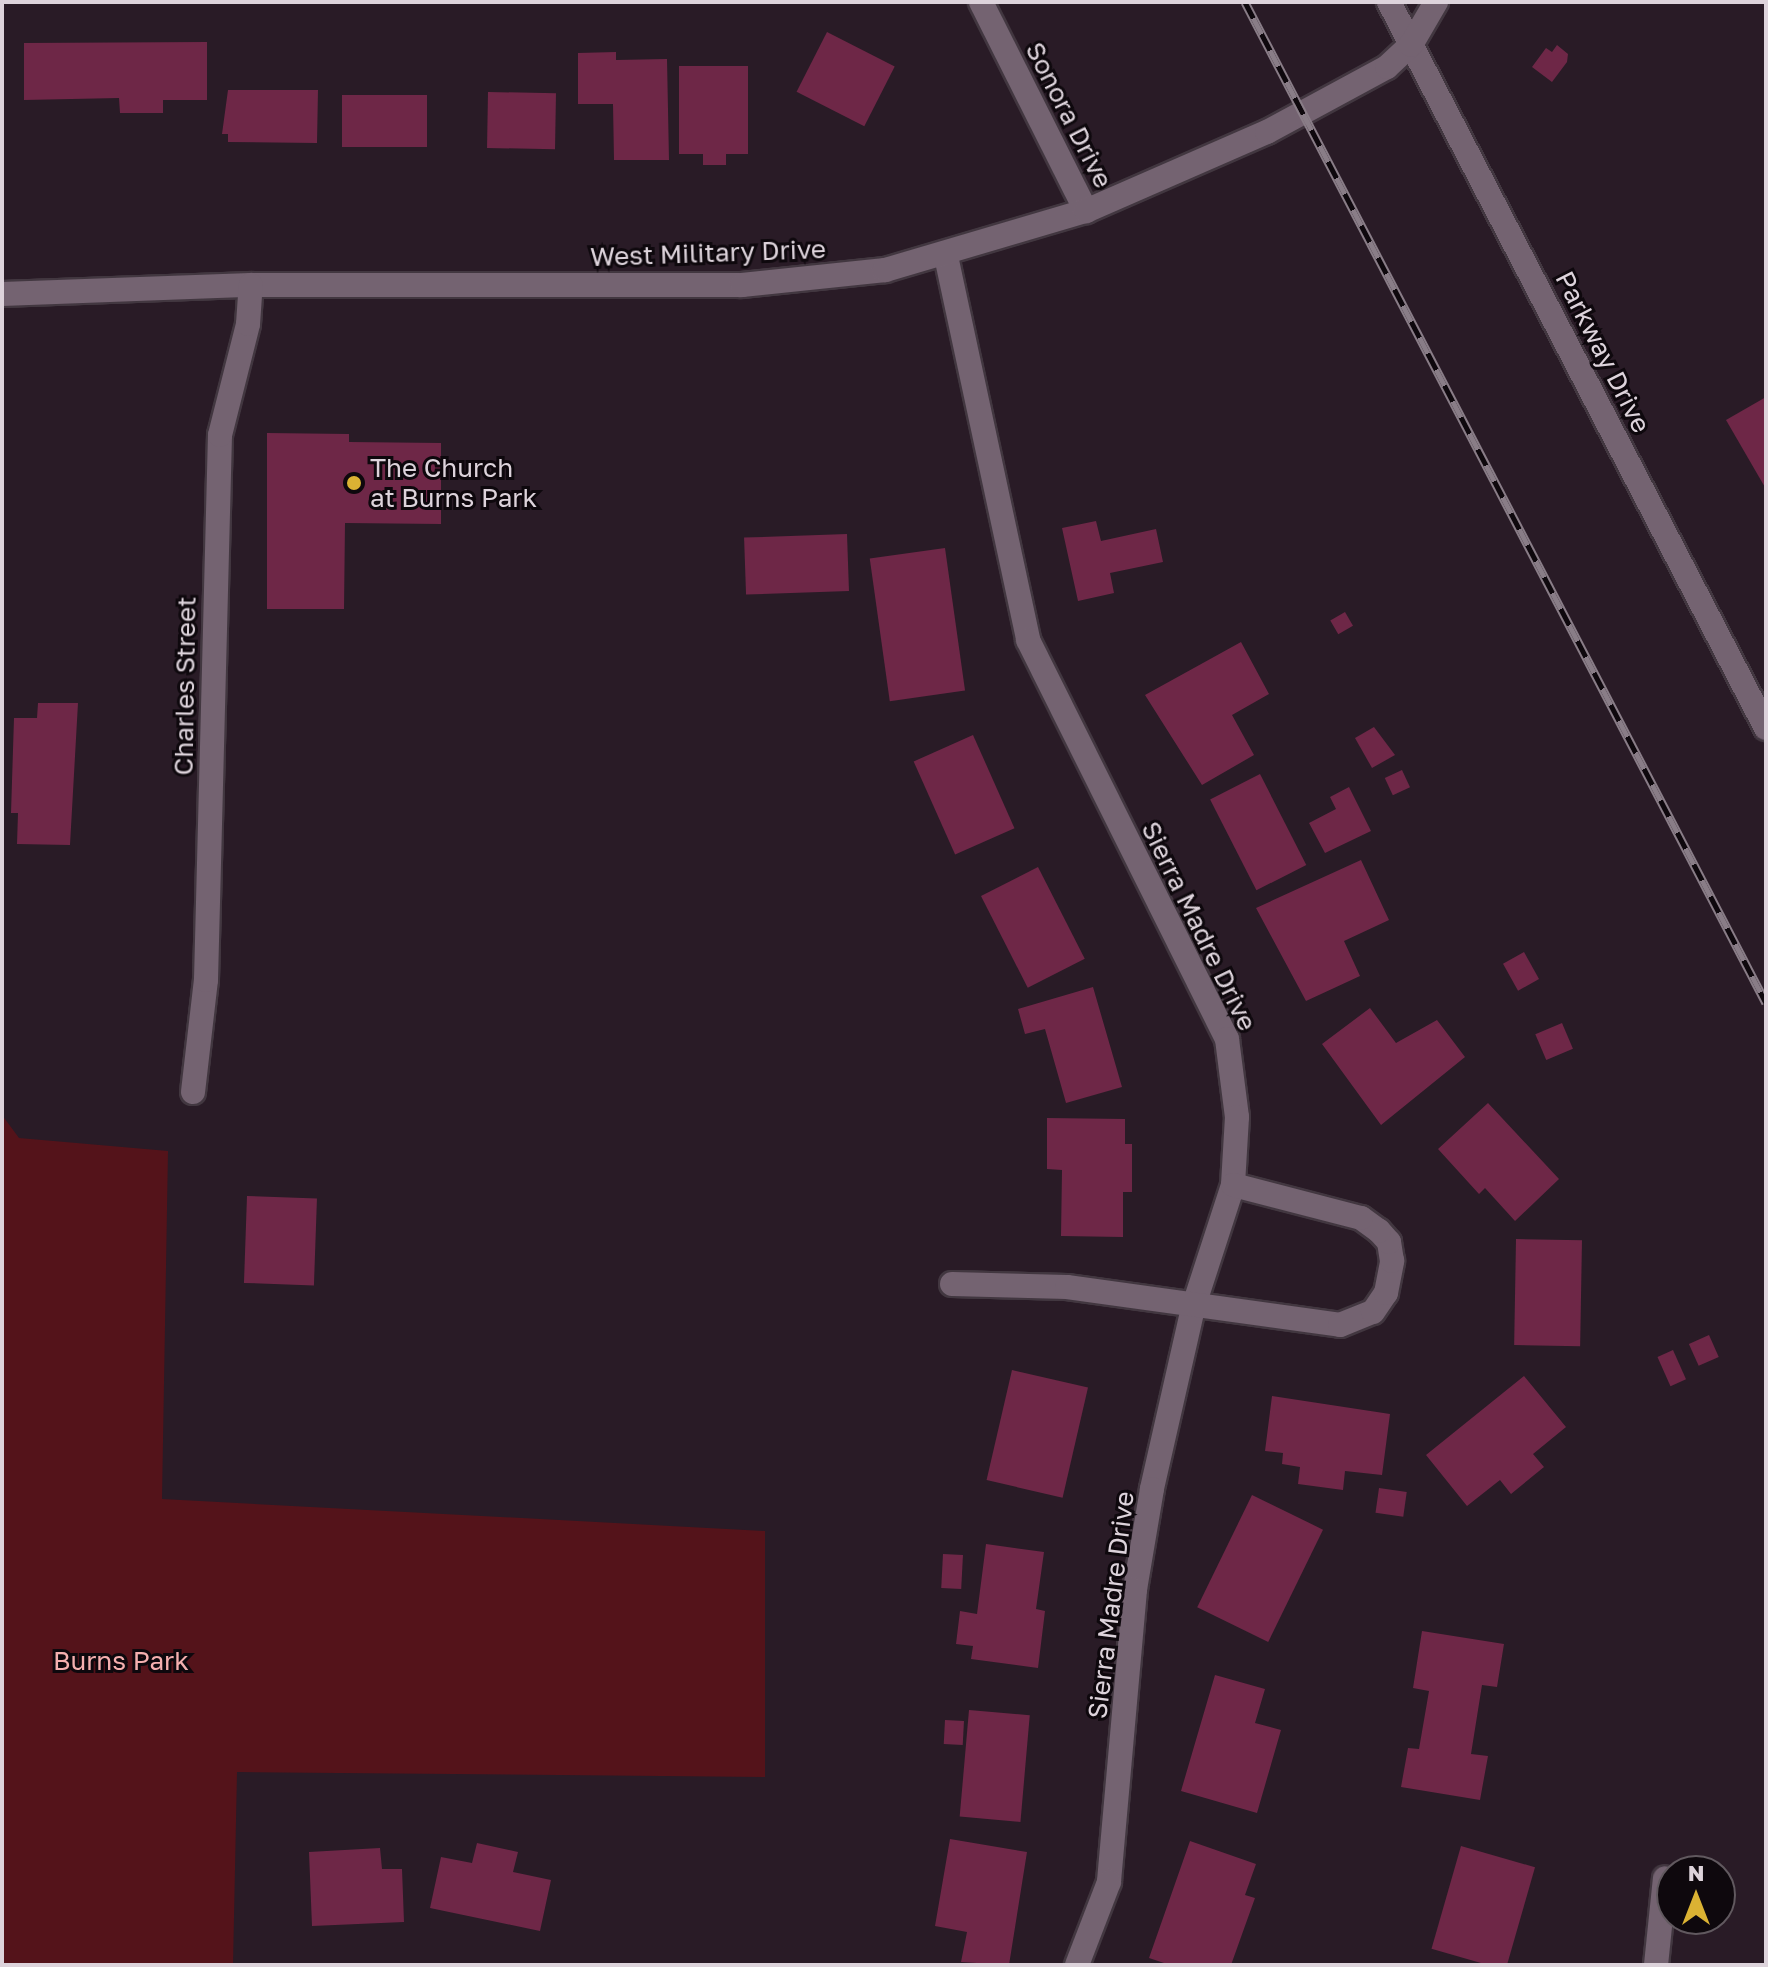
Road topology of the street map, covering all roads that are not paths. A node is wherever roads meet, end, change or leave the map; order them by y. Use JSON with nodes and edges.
{"nodes":[{"id":1,"x":981,"y":2,"type":"edge"},
{"id":2,"x":1389,"y":2,"type":"edge"},
{"id":3,"x":1436,"y":2,"type":"edge"},
{"id":4,"x":1411,"y":45,"type":"junction"},
{"id":5,"x":1086,"y":211,"type":"junction"},
{"id":6,"x":946,"y":256,"type":"junction"},
{"id":7,"x":251,"y":285,"type":"junction"},
{"id":8,"x":2,"y":294,"type":"edge"},
{"id":9,"x":1766,"y":728,"type":"edge"},
{"id":10,"x":193,"y":1092,"type":"dead end"},
{"id":11,"x":1233,"y":1185,"type":"junction"},
{"id":12,"x":952,"y":1284,"type":"dead end"},
{"id":13,"x":1193,"y":1308,"type":"junction"},
{"id":14,"x":1659,"y":1935,"type":"edge"},
{"id":15,"x":1077,"y":1965,"type":"edge"},
{"id":16,"x":1656,"y":1965,"type":"edge"}],
"edges":[{"from":1,"to":5,"type":"street","name":"Sonora Drive"},
{"from":2,"to":4,"type":"street","name":"Parkway Drive"},
{"from":3,"to":4,"type":"street","name":"West Military Drive"},
{"from":4,"to":5,"type":"street","name":"West Military Drive"},
{"from":4,"to":9,"type":"street","name":"Parkway Drive"},
{"from":5,"to":6,"type":"street","name":"West Military Drive"},
{"from":6,"to":7,"type":"street","name":"West Military Drive"},
{"from":6,"to":11,"type":"street","name":"Sierra Madre Drive"},
{"from":7,"to":8,"type":"street","name":"West Military Drive"},
{"from":7,"to":10,"type":"street","name":"Charles Street"},
{"from":11,"to":13,"type":"street","name":"Sierra Madre Drive"},
{"from":11,"to":13,"type":"street"},
{"from":12,"to":13,"type":"street"},
{"from":13,"to":15,"type":"street","name":"Sierra Madre Drive"},
{"from":14,"to":16,"type":"street"}]}
